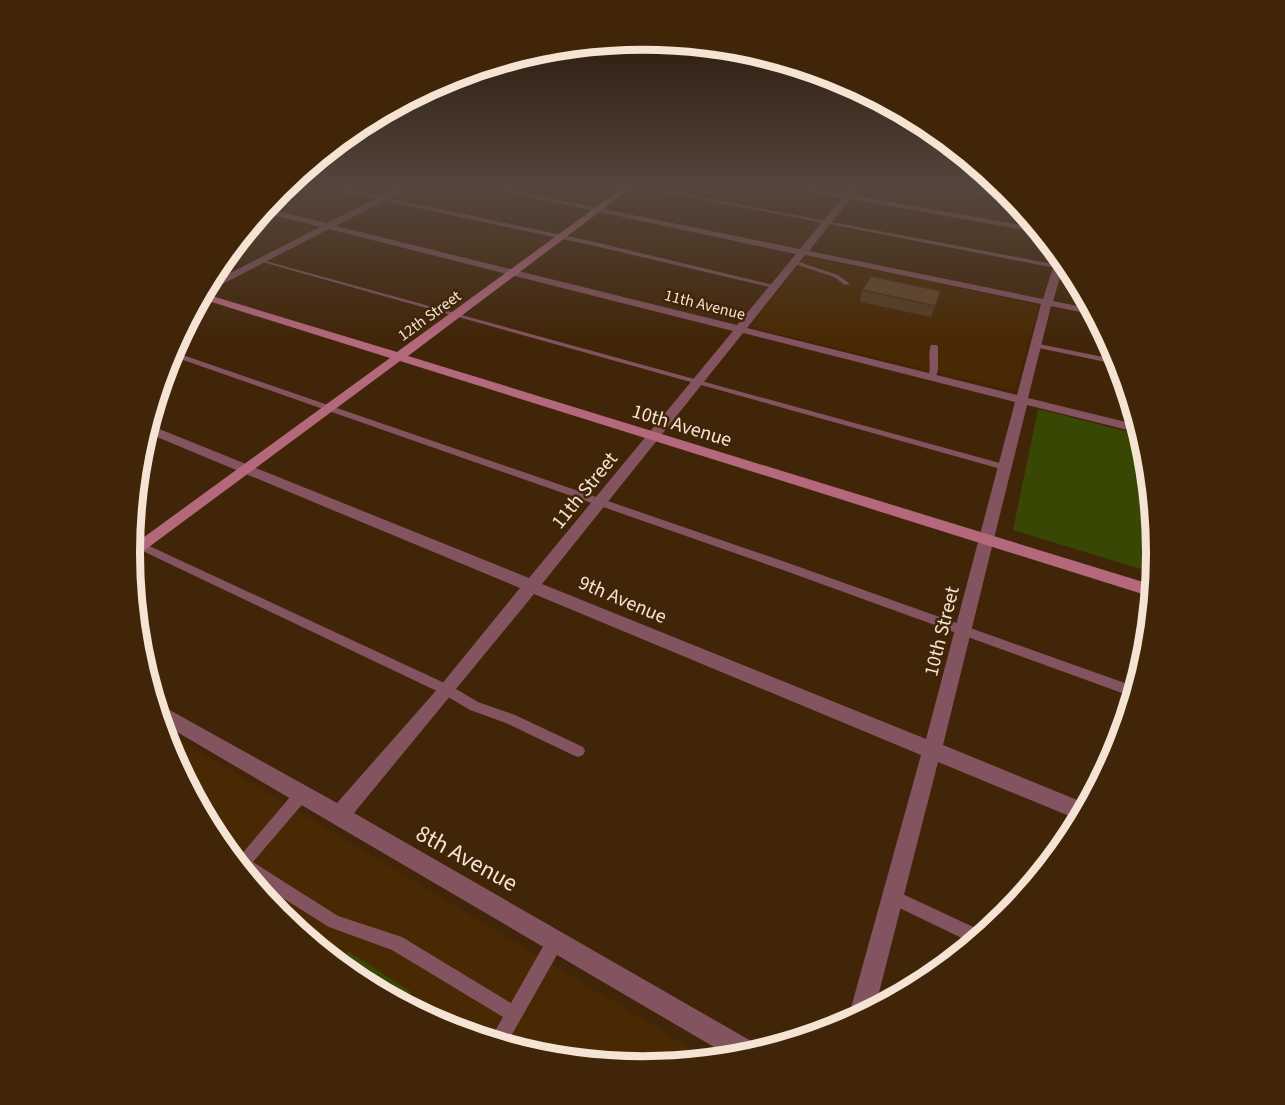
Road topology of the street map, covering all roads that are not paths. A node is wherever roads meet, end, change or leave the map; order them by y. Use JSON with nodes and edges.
{"nodes":[{"id":1,"x":560,"y":237,"type":"edge"},
{"id":2,"x":308,"y":238,"type":"edge"},
{"id":3,"x":375,"y":238,"type":"edge"},
{"id":4,"x":562,"y":238,"type":"edge"},
{"id":5,"x":715,"y":238,"type":"edge"},
{"id":6,"x":814,"y":238,"type":"edge"},
{"id":7,"x":912,"y":238,"type":"edge"},
{"id":8,"x":798,"y":257,"type":"junction"},
{"id":9,"x":264,"y":261,"type":"junction"},
{"id":10,"x":1054,"y":263,"type":"edge"},
{"id":11,"x":512,"y":272,"type":"junction"},
{"id":12,"x":1061,"y":272,"type":"edge"},
{"id":13,"x":847,"y":284,"type":"dead end"},
{"id":14,"x":216,"y":286,"type":"edge"},
{"id":15,"x":774,"y":286,"type":"junction"},
{"id":16,"x":210,"y":297,"type":"edge"},
{"id":17,"x":1047,"y":302,"type":"junction"},
{"id":18,"x":1083,"y":310,"type":"edge"},
{"id":19,"x":456,"y":313,"type":"junction"},
{"id":20,"x":741,"y":328,"type":"junction"},
{"id":21,"x":1037,"y":345,"type":"junction"},
{"id":22,"x":934,"y":347,"type":"dead end"},
{"id":23,"x":180,"y":356,"type":"edge"},
{"id":24,"x":398,"y":357,"type":"junction"},
{"id":25,"x":1107,"y":360,"type":"edge"},
{"id":26,"x":932,"y":377,"type":"junction"},
{"id":27,"x":697,"y":382,"type":"junction"},
{"id":28,"x":1022,"y":399,"type":"junction"},
{"id":29,"x":329,"y":408,"type":"junction"},
{"id":30,"x":1129,"y":426,"type":"edge"},
{"id":31,"x":155,"y":432,"type":"edge"},
{"id":32,"x":653,"y":436,"type":"junction"},
{"id":33,"x":1004,"y":467,"type":"junction"},
{"id":34,"x":246,"y":469,"type":"junction"},
{"id":35,"x":599,"y":503,"type":"junction"},
{"id":36,"x":985,"y":539,"type":"junction"},
{"id":37,"x":140,"y":541,"type":"edge"},
{"id":38,"x":140,"y":546,"type":"edge"},
{"id":39,"x":533,"y":584,"type":"junction"},
{"id":40,"x":1144,"y":588,"type":"edge"},
{"id":41,"x":963,"y":631,"type":"junction"},
{"id":42,"x":1126,"y":689,"type":"edge"},
{"id":43,"x":447,"y":690,"type":"junction"},
{"id":44,"x":167,"y":717,"type":"edge"},
{"id":45,"x":932,"y":750,"type":"junction"},
{"id":46,"x":578,"y":751,"type":"dead end"},
{"id":47,"x":301,"y":795,"type":"junction"},
{"id":48,"x":1075,"y":809,"type":"edge"},
{"id":49,"x":338,"y":817,"type":"junction"},
{"id":50,"x":244,"y":860,"type":"edge"},
{"id":51,"x":256,"y":875,"type":"edge"},
{"id":52,"x":894,"y":898,"type":"junction"},
{"id":53,"x":970,"y":934,"type":"edge"},
{"id":54,"x":556,"y":940,"type":"junction"},
{"id":55,"x":864,"y":1004,"type":"edge"},
{"id":56,"x":513,"y":1014,"type":"junction"},
{"id":57,"x":502,"y":1035,"type":"edge"},
{"id":58,"x":737,"y":1047,"type":"edge"}],
"edges":[{"from":1,"to":11,"type":"street","name":"12th Street"},
{"from":2,"to":9,"type":"street"},
{"from":3,"to":11,"type":"street","name":"11th Avenue"},
{"from":4,"to":15,"type":"lane"},
{"from":5,"to":8,"type":"street"},
{"from":6,"to":8,"type":"street","name":"11th Street"},
{"from":7,"to":10,"type":"lane"},
{"from":8,"to":13,"type":"lane"},
{"from":8,"to":15,"type":"street","name":"11th Street"},
{"from":8,"to":17,"type":"street"},
{"from":9,"to":14,"type":"street"},
{"from":9,"to":19,"type":"lane"},
{"from":11,"to":19,"type":"street","name":"12th Street"},
{"from":11,"to":20,"type":"street","name":"11th Avenue"},
{"from":12,"to":17,"type":"street","name":"10th Street"},
{"from":15,"to":20,"type":"street","name":"11th Street"},
{"from":16,"to":24,"type":"street","name":"10th Avenue"},
{"from":17,"to":18,"type":"street"},
{"from":17,"to":21,"type":"street","name":"10th Street"},
{"from":19,"to":24,"type":"street","name":"12th Street"},
{"from":19,"to":27,"type":"lane"},
{"from":20,"to":26,"type":"street","name":"11th Avenue"},
{"from":20,"to":27,"type":"street","name":"11th Street"},
{"from":21,"to":25,"type":"lane"},
{"from":21,"to":28,"type":"street","name":"10th Street"},
{"from":22,"to":26,"type":"lane"},
{"from":23,"to":29,"type":"lane"},
{"from":24,"to":29,"type":"street","name":"12th Street"},
{"from":24,"to":32,"type":"street","name":"10th Avenue"},
{"from":26,"to":28,"type":"street","name":"11th Avenue"},
{"from":27,"to":32,"type":"street","name":"11th Street"},
{"from":27,"to":33,"type":"lane"},
{"from":28,"to":30,"type":"street","name":"11th Avenue"},
{"from":28,"to":33,"type":"street","name":"10th Street"},
{"from":29,"to":34,"type":"street","name":"12th Street"},
{"from":29,"to":35,"type":"lane"},
{"from":31,"to":34,"type":"street","name":"9th Avenue"},
{"from":32,"to":35,"type":"street","name":"11th Street"},
{"from":32,"to":36,"type":"street","name":"10th Avenue"},
{"from":33,"to":36,"type":"street","name":"10th Street"},
{"from":34,"to":37,"type":"street","name":"12th Street"},
{"from":34,"to":39,"type":"street","name":"9th Avenue"},
{"from":35,"to":39,"type":"street","name":"11th Street"},
{"from":35,"to":41,"type":"lane"},
{"from":36,"to":40,"type":"street","name":"10th Avenue"},
{"from":36,"to":41,"type":"street","name":"10th Street"},
{"from":38,"to":43,"type":"lane"},
{"from":39,"to":43,"type":"street","name":"11th Street"},
{"from":39,"to":45,"type":"street","name":"9th Avenue"},
{"from":41,"to":42,"type":"lane"},
{"from":41,"to":45,"type":"street","name":"10th Street"},
{"from":43,"to":46,"type":"lane"},
{"from":43,"to":49,"type":"street","name":"11th Street"},
{"from":44,"to":47,"type":"street","name":"8th Avenue"},
{"from":45,"to":48,"type":"street","name":"9th Avenue"},
{"from":45,"to":52,"type":"street","name":"10th Street"},
{"from":47,"to":49,"type":"street","name":"8th Avenue"},
{"from":47,"to":50,"type":"lane"},
{"from":49,"to":54,"type":"street","name":"8th Avenue"},
{"from":51,"to":56,"type":"lane"},
{"from":52,"to":53,"type":"lane"},
{"from":52,"to":55,"type":"street","name":"10th Street"},
{"from":54,"to":56,"type":"lane"},
{"from":54,"to":58,"type":"street","name":"8th Avenue"},
{"from":56,"to":57,"type":"lane"}]}
